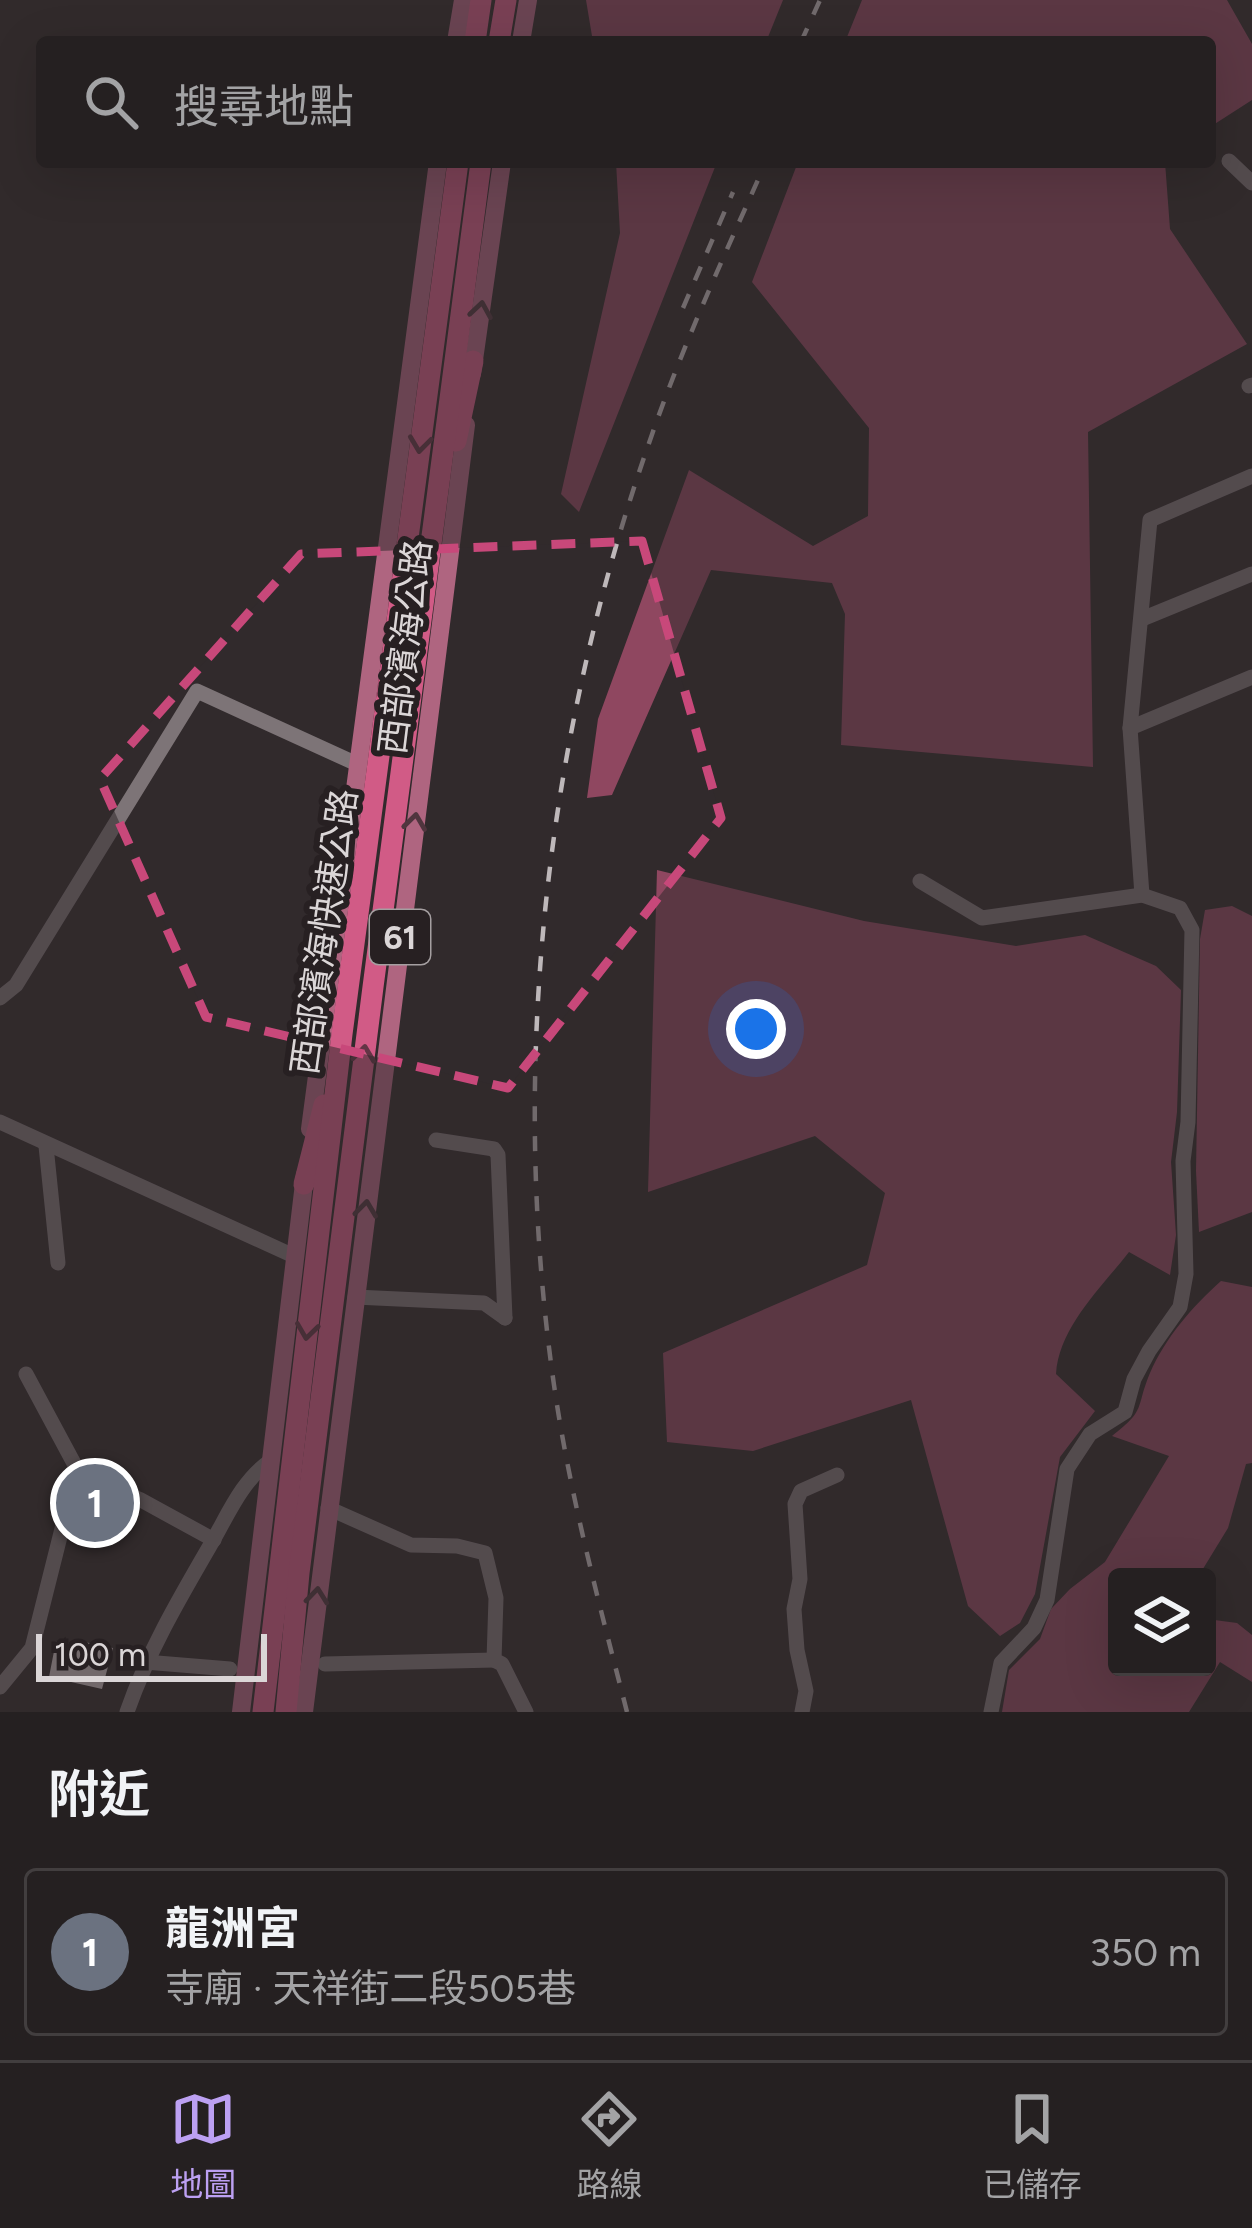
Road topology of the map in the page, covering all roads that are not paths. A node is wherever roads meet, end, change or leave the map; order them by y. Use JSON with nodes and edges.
{"nodes":[{"id":1,"x":463,"y":0,"type":"edge"},
{"id":2,"x":482,"y":0,"type":"edge"},
{"id":3,"x":506,"y":0,"type":"edge"},
{"id":4,"x":528,"y":0,"type":"edge"},
{"id":5,"x":457,"y":36,"type":"edge"},
{"id":6,"x":477,"y":36,"type":"edge"},
{"id":7,"x":501,"y":36,"type":"edge"},
{"id":8,"x":522,"y":36,"type":"edge"},
{"id":9,"x":1229,"y":161,"type":"dead end"},
{"id":10,"x":437,"y":168,"type":"edge"},
{"id":11,"x":457,"y":168,"type":"edge"},
{"id":12,"x":480,"y":168,"type":"edge"},
{"id":13,"x":501,"y":168,"type":"edge"},
{"id":14,"x":1252,"y":183,"type":"edge"},
{"id":15,"x":473,"y":361,"type":"junction"},
{"id":16,"x":1252,"y":476,"type":"edge"},
{"id":17,"x":1252,"y":574,"type":"edge"},
{"id":18,"x":420,"y":612,"type":"junction"},
{"id":19,"x":1142,"y":620,"type":"junction"},
{"id":20,"x":1252,"y":677,"type":"edge"},
{"id":21,"x":1130,"y":728,"type":"junction"},
{"id":22,"x":357,"y":764,"type":"junction"},
{"id":23,"x":920,"y":881,"type":"dead end"},
{"id":24,"x":1142,"y":895,"type":"junction"},
{"id":25,"x":0,"y":998,"type":"edge"},
{"id":26,"x":342,"y":1034,"type":"junction"},
{"id":27,"x":0,"y":1123,"type":"edge"},
{"id":28,"x":436,"y":1140,"type":"dead end"},
{"id":29,"x":46,"y":1146,"type":"junction"},
{"id":30,"x":304,"y":1184,"type":"junction"},
{"id":31,"x":296,"y":1257,"type":"junction"},
{"id":32,"x":58,"y":1263,"type":"dead end"},
{"id":33,"x":355,"y":1297,"type":"junction"},
{"id":34,"x":26,"y":1374,"type":"dead end"},
{"id":35,"x":270,"y":1461,"type":"junction"},
{"id":36,"x":76,"y":1474,"type":"junction"},
{"id":37,"x":837,"y":1475,"type":"dead end"},
{"id":38,"x":328,"y":1508,"type":"junction"},
{"id":39,"x":214,"y":1540,"type":"junction"},
{"id":40,"x":494,"y":1660,"type":"junction"},
{"id":41,"x":145,"y":1662,"type":"junction"},
{"id":42,"x":325,"y":1664,"type":"dead end"},
{"id":43,"x":230,"y":1669,"type":"dead end"},
{"id":44,"x":0,"y":1687,"type":"edge"},
{"id":45,"x":127,"y":1712,"type":"edge"},
{"id":46,"x":241,"y":1712,"type":"edge"},
{"id":47,"x":262,"y":1712,"type":"edge"},
{"id":48,"x":286,"y":1712,"type":"edge"},
{"id":49,"x":304,"y":1712,"type":"edge"},
{"id":50,"x":526,"y":1712,"type":"edge"},
{"id":51,"x":802,"y":1712,"type":"edge"},
{"id":52,"x":991,"y":1712,"type":"edge"}],
"edges":[{"from":1,"to":5,"type":"main road"},
{"from":2,"to":6,"type":"highway"},
{"from":3,"to":7,"type":"highway"},
{"from":4,"to":8,"type":"main road"},
{"from":9,"to":14,"type":"street"},
{"from":10,"to":22,"type":"main road","name":"西部濱海公路","number":"61"},
{"from":11,"to":26,"type":"highway","name":"西部濱海快速公路","number":"61","one_way":true},
{"from":12,"to":18,"type":"highway","name":"西部濱海快速公路","number":"61"},
{"from":15,"to":13,"type":"main road","name":"西部濱海公路","number":"61","one_way":true},
{"from":15,"to":18,"type":"highway"},
{"from":33,"to":15,"type":"main road","name":"西部濱海公路","number":"61","one_way":true},
{"from":16,"to":19,"type":"street"},
{"from":17,"to":19,"type":"street"},
{"from":48,"to":18,"type":"highway","name":"西部濱海快速公路","number":"61","one_way":true},
{"from":19,"to":21,"type":"street"},
{"from":20,"to":21,"type":"street"},
{"from":21,"to":24,"type":"street"},
{"from":22,"to":25,"type":"street"},
{"from":22,"to":30,"type":"main road","name":"西部濱海公路","number":"61"},
{"from":23,"to":24,"type":"street"},
{"from":24,"to":52,"type":"street"},
{"from":26,"to":30,"type":"highway"},
{"from":26,"to":47,"type":"highway","name":"西部濱海快速公路","number":"61","one_way":true},
{"from":27,"to":29,"type":"street"},
{"from":28,"to":33,"type":"street"},
{"from":29,"to":31,"type":"street"},
{"from":29,"to":32,"type":"street"},
{"from":30,"to":31,"type":"main road","name":"西部濱海公路","number":"61"},
{"from":31,"to":35,"type":"main road","name":"西部濱海公路","number":"61"},
{"from":33,"to":38,"type":"main road","name":"西部濱海公路","number":"61"},
{"from":34,"to":36,"type":"street"},
{"from":35,"to":39,"type":"street"},
{"from":35,"to":46,"type":"main road","name":"西部濱海公路","number":"61"},
{"from":36,"to":39,"type":"street"},
{"from":36,"to":44,"type":"street"},
{"from":37,"to":51,"type":"street"},
{"from":38,"to":40,"type":"street"},
{"from":49,"to":38,"type":"main road","name":"西部濱海公路","number":"61","one_way":true},
{"from":39,"to":41,"type":"street"},
{"from":40,"to":42,"type":"street"},
{"from":40,"to":50,"type":"street"},
{"from":41,"to":43,"type":"street"},
{"from":41,"to":45,"type":"street"}]}
